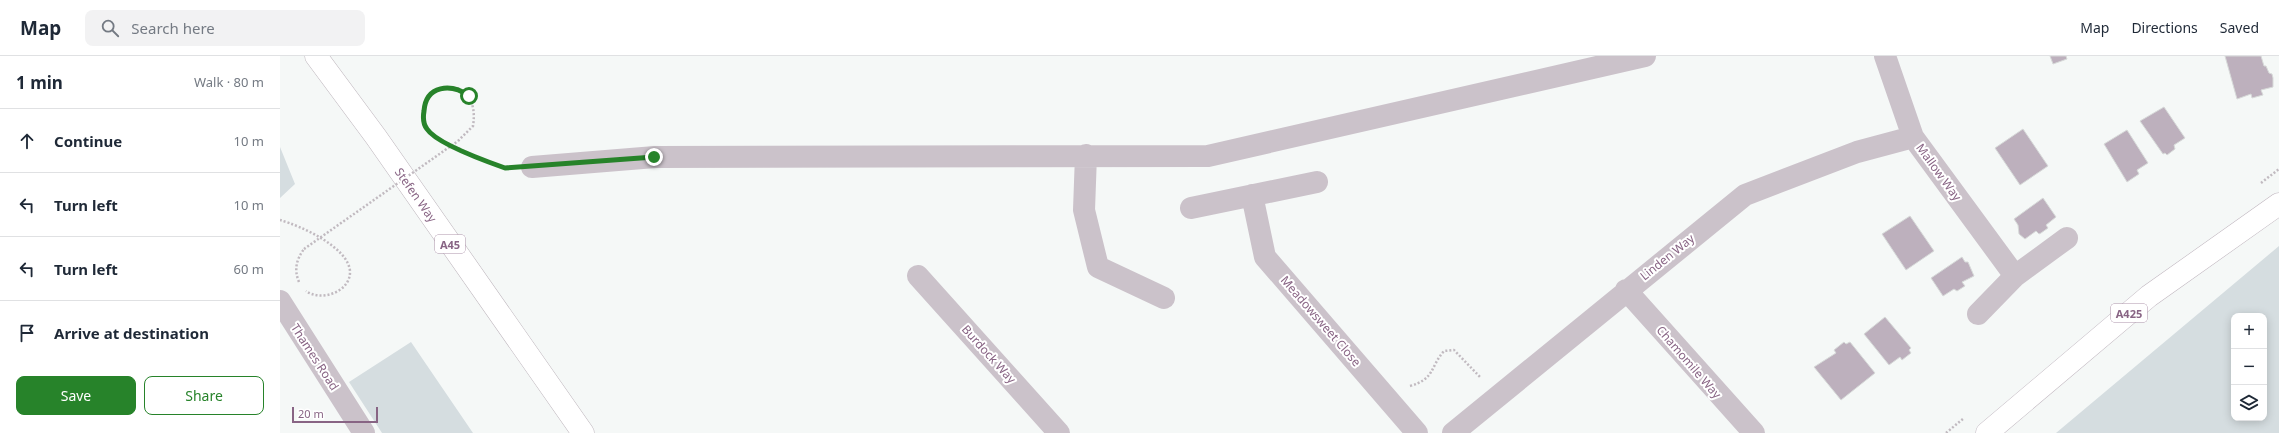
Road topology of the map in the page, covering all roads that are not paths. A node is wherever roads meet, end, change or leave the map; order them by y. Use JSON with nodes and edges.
{"nodes":[{"id":1,"x":316,"y":56,"type":"edge"},
{"id":2,"x":1645,"y":56,"type":"edge"},
{"id":3,"x":1886,"y":56,"type":"edge"},
{"id":4,"x":1913,"y":137,"type":"junction"},
{"id":5,"x":1086,"y":155,"type":"junction"},
{"id":6,"x":532,"y":166,"type":"road end"},
{"id":7,"x":1317,"y":182,"type":"dead end"},
{"id":8,"x":1252,"y":195,"type":"junction"},
{"id":9,"x":2279,"y":204,"type":"edge"},
{"id":10,"x":1191,"y":208,"type":"dead end"},
{"id":11,"x":2067,"y":238,"type":"dead end"},
{"id":12,"x":918,"y":276,"type":"dead end"},
{"id":13,"x":2015,"y":276,"type":"junction"},
{"id":14,"x":1626,"y":290,"type":"junction"},
{"id":15,"x":1164,"y":298,"type":"dead end"},
{"id":16,"x":280,"y":302,"type":"edge"},
{"id":17,"x":1978,"y":314,"type":"dead end"},
{"id":18,"x":364,"y":433,"type":"edge"},
{"id":19,"x":582,"y":433,"type":"edge"},
{"id":20,"x":1059,"y":433,"type":"edge"},
{"id":21,"x":1417,"y":433,"type":"edge"},
{"id":22,"x":1453,"y":433,"type":"edge"},
{"id":23,"x":1754,"y":433,"type":"edge"},
{"id":24,"x":1987,"y":433,"type":"edge"}],
"edges":[{"from":1,"to":19,"type":"main road","name":"Stefen Way","number":"A45"},
{"from":2,"to":5,"type":"street"},
{"from":3,"to":4,"type":"street","name":"Mallow Way"},
{"from":4,"to":13,"type":"street","name":"Mallow Way"},
{"from":4,"to":14,"type":"street","name":"Linden Way"},
{"from":5,"to":6,"type":"street"},
{"from":5,"to":15,"type":"street"},
{"from":7,"to":8,"type":"street"},
{"from":8,"to":10,"type":"street"},
{"from":8,"to":21,"type":"street","name":"Meadowsweet Close"},
{"from":9,"to":24,"type":"main road","number":"A425"},
{"from":11,"to":13,"type":"street"},
{"from":12,"to":20,"type":"street","name":"Burdock Way"},
{"from":13,"to":17,"type":"street"},
{"from":14,"to":22,"type":"street","name":"Linden Way"},
{"from":14,"to":23,"type":"street","name":"Chamomile Way"},
{"from":16,"to":18,"type":"street","name":"Thames Road"}]}
